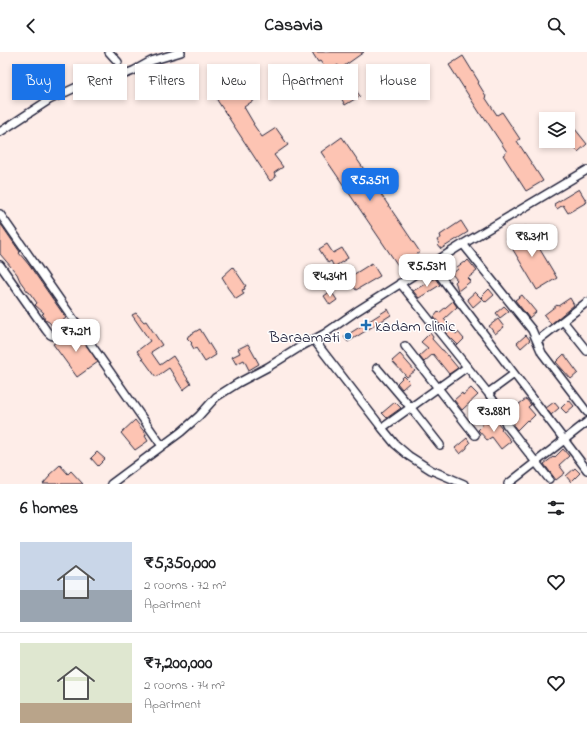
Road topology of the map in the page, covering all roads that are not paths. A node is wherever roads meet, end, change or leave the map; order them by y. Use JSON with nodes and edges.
{"nodes":[{"id":1,"x":109,"y":52,"type":"edge"},
{"id":2,"x":181,"y":52,"type":"edge"},
{"id":3,"x":118,"y":62,"type":"dead end"},
{"id":4,"x":0,"y":132,"type":"edge"},
{"id":5,"x":587,"y":170,"type":"edge"},
{"id":6,"x":0,"y":214,"type":"edge"},
{"id":7,"x":463,"y":244,"type":"junction"},
{"id":8,"x":431,"y":264,"type":"junction"},
{"id":9,"x":0,"y":265,"type":"edge"},
{"id":10,"x":400,"y":283,"type":"junction"},
{"id":11,"x":587,"y":302,"type":"edge"},
{"id":12,"x":563,"y":321,"type":"junction"},
{"id":13,"x":76,"y":322,"type":"junction"},
{"id":14,"x":314,"y":340,"type":"junction"},
{"id":15,"x":537,"y":341,"type":"junction"},
{"id":16,"x":405,"y":346,"type":"dead end"},
{"id":17,"x":587,"y":351,"type":"edge"},
{"id":18,"x":377,"y":368,"type":"dead end"},
{"id":19,"x":467,"y":368,"type":"junction"},
{"id":20,"x":514,"y":374,"type":"junction"},
{"id":21,"x":438,"y":388,"type":"junction"},
{"id":22,"x":488,"y":393,"type":"junction"},
{"id":23,"x":411,"y":408,"type":"junction"},
{"id":24,"x":587,"y":412,"type":"edge"},
{"id":25,"x":587,"y":422,"type":"edge"},
{"id":26,"x":382,"y":428,"type":"junction"},
{"id":27,"x":475,"y":435,"type":"dead end"},
{"id":28,"x":564,"y":440,"type":"junction"},
{"id":29,"x":440,"y":445,"type":"dead end"},
{"id":30,"x":162,"y":446,"type":"junction"},
{"id":31,"x":536,"y":462,"type":"junction"},
{"id":32,"x":587,"y":470,"type":"edge"},
{"id":33,"x":549,"y":479,"type":"dead end"},
{"id":34,"x":111,"y":484,"type":"edge"},
{"id":35,"x":464,"y":484,"type":"edge"},
{"id":36,"x":508,"y":484,"type":"edge"}],
"edges":[{"from":1,"to":3,"type":"street"},
{"from":2,"to":4,"type":"street"},
{"from":5,"to":7,"type":"street"},
{"from":6,"to":13,"type":"street"},
{"from":7,"to":8,"type":"street"},
{"from":7,"to":15,"type":"street"},
{"from":8,"to":10,"type":"street"},
{"from":8,"to":20,"type":"street"},
{"from":9,"to":13,"type":"street"},
{"from":10,"to":14,"type":"street"},
{"from":10,"to":19,"type":"street"},
{"from":11,"to":12,"type":"street"},
{"from":12,"to":15,"type":"street"},
{"from":12,"to":17,"type":"street"},
{"from":13,"to":30,"type":"street"},
{"from":14,"to":26,"type":"street"},
{"from":14,"to":30,"type":"street"},
{"from":15,"to":24,"type":"street"},
{"from":16,"to":21,"type":"street"},
{"from":18,"to":23,"type":"street"},
{"from":19,"to":21,"type":"street"},
{"from":19,"to":22,"type":"street"},
{"from":20,"to":22,"type":"street"},
{"from":20,"to":28,"type":"street"},
{"from":21,"to":23,"type":"street"},
{"from":21,"to":27,"type":"street"},
{"from":22,"to":31,"type":"street"},
{"from":23,"to":26,"type":"street"},
{"from":23,"to":29,"type":"street"},
{"from":25,"to":28,"type":"street"},
{"from":26,"to":35,"type":"street"},
{"from":28,"to":31,"type":"street"},
{"from":28,"to":32,"type":"street"},
{"from":30,"to":34,"type":"street"},
{"from":31,"to":33,"type":"street"},
{"from":31,"to":36,"type":"street"}]}
